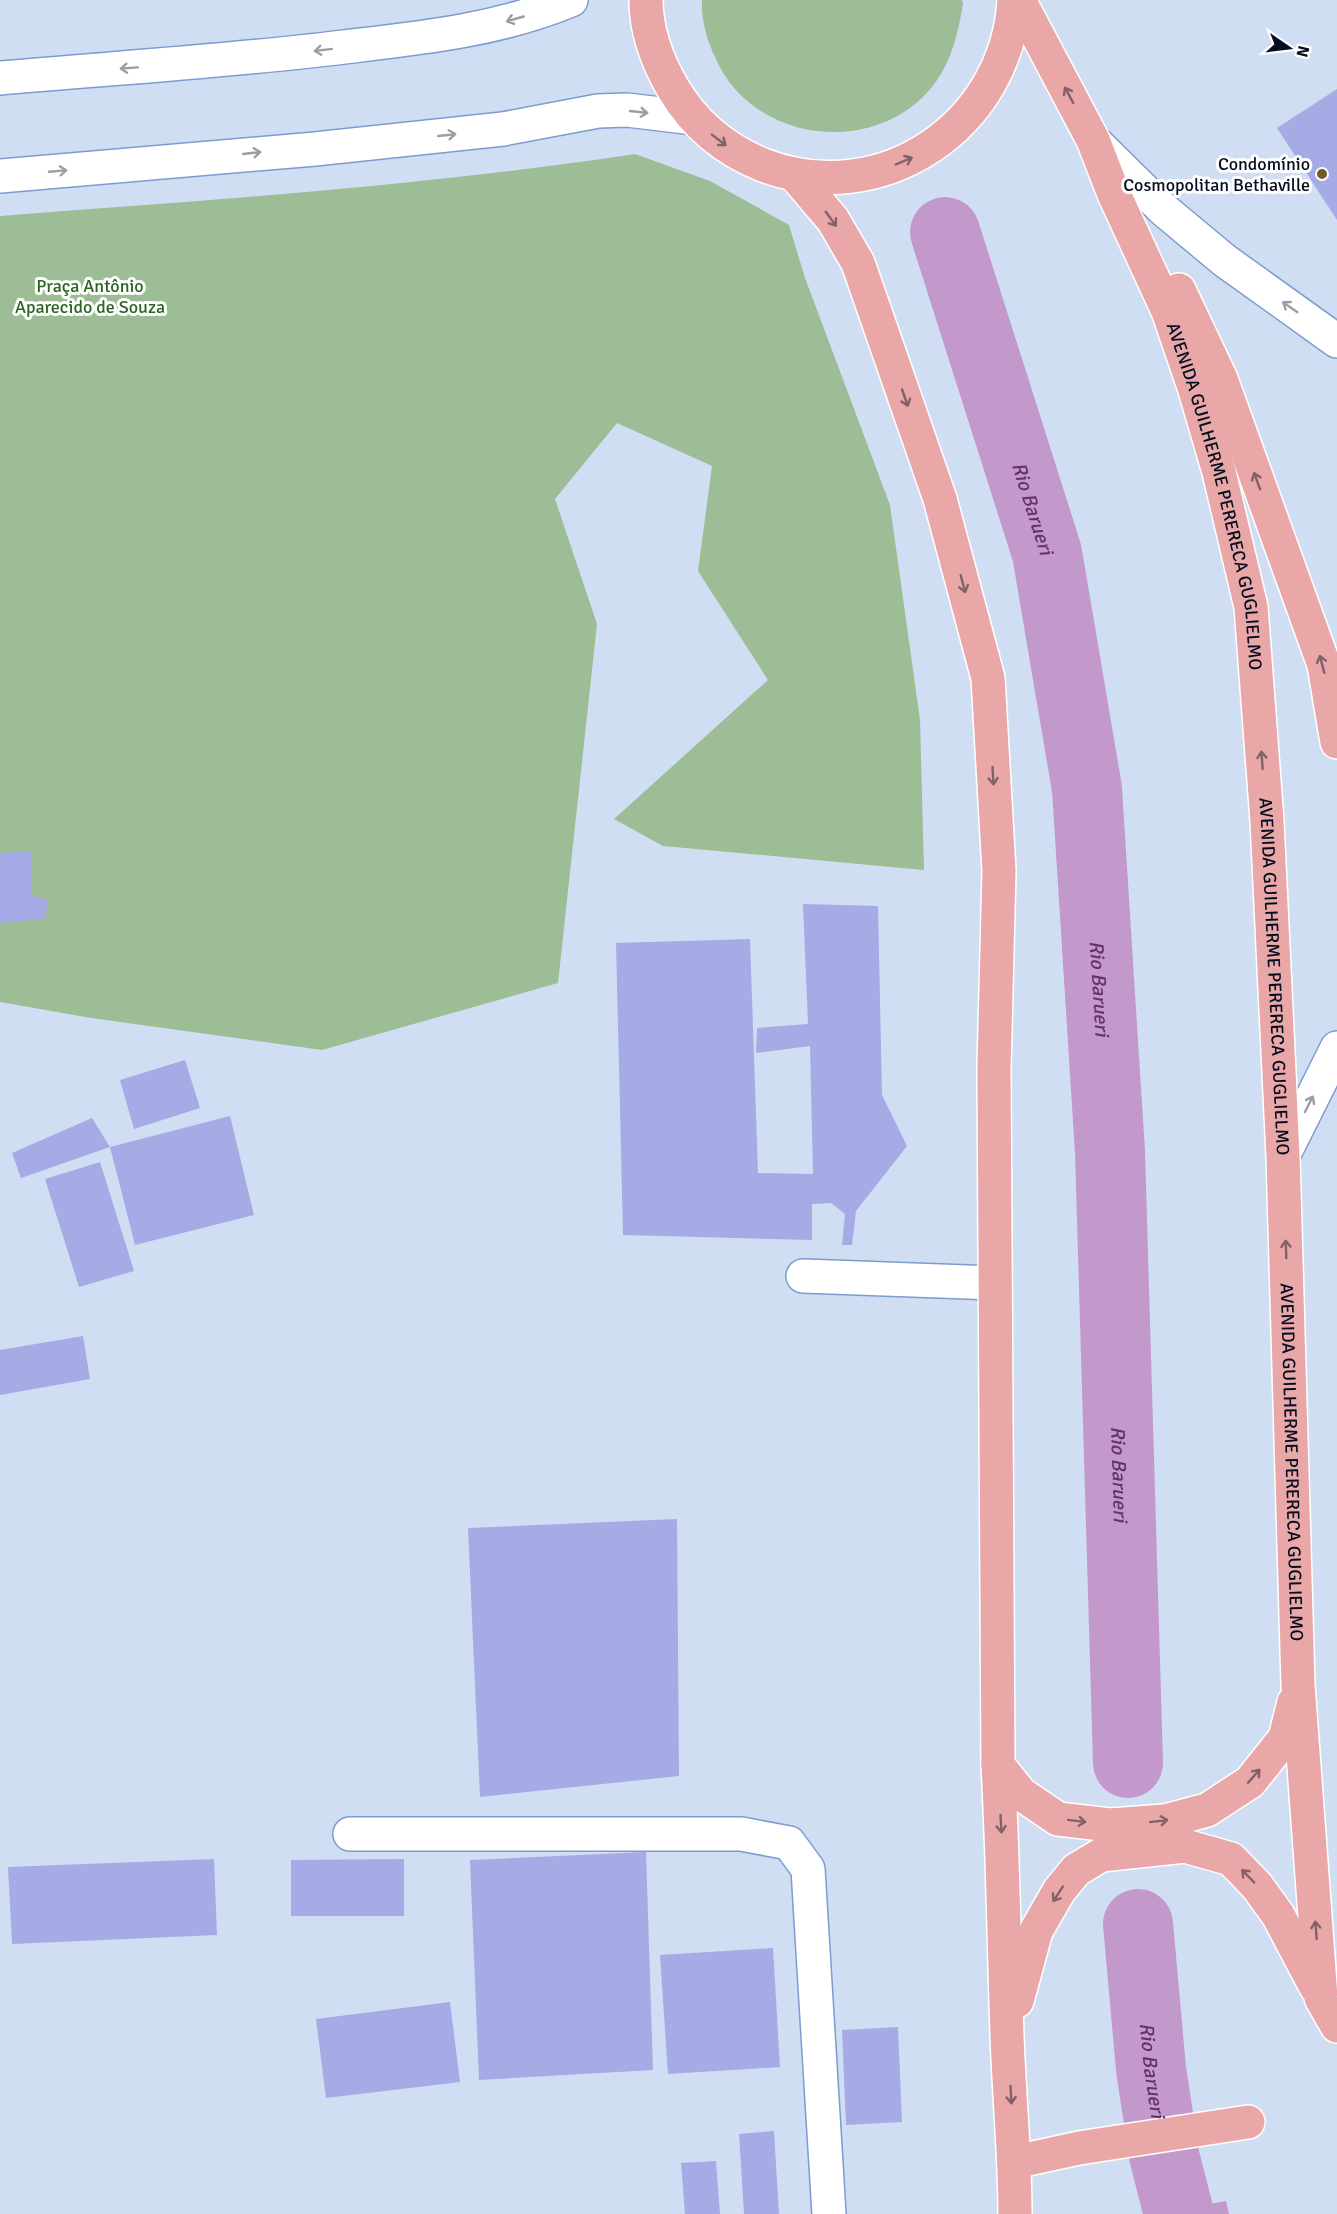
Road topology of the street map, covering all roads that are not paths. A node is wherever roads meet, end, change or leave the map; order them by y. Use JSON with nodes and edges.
{"nodes":[{"id":1,"x":571,"y":0,"type":"edge"},
{"id":2,"x":646,"y":0,"type":"edge"},
{"id":3,"x":1014,"y":0,"type":"edge"},
{"id":4,"x":1019,"y":0,"type":"edge"},
{"id":5,"x":0,"y":78,"type":"edge"},
{"id":6,"x":694,"y":118,"type":"junction"},
{"id":7,"x":1093,"y":140,"type":"junction"},
{"id":8,"x":794,"y":174,"type":"junction"},
{"id":9,"x":0,"y":176,"type":"edge"},
{"id":10,"x":1114,"y":194,"type":"junction"},
{"id":11,"x":1337,"y":341,"type":"edge"},
{"id":12,"x":1337,"y":742,"type":"edge"},
{"id":13,"x":1337,"y":1048,"type":"edge"},
{"id":14,"x":1283,"y":1156,"type":"junction"},
{"id":15,"x":803,"y":1276,"type":"dead end"},
{"id":16,"x":995,"y":1283,"type":"junction"},
{"id":17,"x":1299,"y":1685,"type":"junction"},
{"id":18,"x":998,"y":1765,"type":"junction"},
{"id":19,"x":350,"y":1834,"type":"dead end"},
{"id":20,"x":1321,"y":1998,"type":"junction"},
{"id":21,"x":1337,"y":2026,"type":"edge"},
{"id":22,"x":1007,"y":2037,"type":"junction"},
{"id":23,"x":1248,"y":2122,"type":"dead end"},
{"id":24,"x":1015,"y":2162,"type":"junction"},
{"id":25,"x":829,"y":2214,"type":"edge"},
{"id":26,"x":1015,"y":2214,"type":"edge"}],
"edges":[{"from":1,"to":5,"type":"street","one_way":true},
{"from":2,"to":6,"type":"main road"},
{"from":8,"to":3,"type":"main road","one_way":true},
{"from":7,"to":4,"type":"main road","name":"AVENIDA GUILHERME PERERECA GUGLIELMO","one_way":true},
{"from":6,"to":8,"type":"main road","one_way":true},
{"from":9,"to":6,"type":"street","one_way":true},
{"from":7,"to":10,"type":"main road","name":"AVENIDA GUILHERME PERERECA GUGLIELMO"},
{"from":11,"to":7,"type":"street","one_way":true},
{"from":8,"to":16,"type":"main road","one_way":true},
{"from":12,"to":10,"type":"main road","one_way":true},
{"from":14,"to":10,"type":"main road","name":"AVENIDA GUILHERME PERERECA GUGLIELMO","one_way":true},
{"from":14,"to":13,"type":"street","one_way":true},
{"from":17,"to":14,"type":"main road","name":"AVENIDA GUILHERME PERERECA GUGLIELMO","one_way":true},
{"from":15,"to":16,"type":"street"},
{"from":16,"to":18,"type":"main road"},
{"from":18,"to":17,"type":"main road","one_way":true},
{"from":20,"to":17,"type":"main road","name":"AVENIDA GUILHERME PERERECA GUGLIELMO","one_way":true},
{"from":18,"to":22,"type":"main road","one_way":true},
{"from":19,"to":25,"type":"street"},
{"from":20,"to":21,"type":"main road","name":"AVENIDA GUILHERME PERERECA GUGLIELMO"},
{"from":20,"to":22,"type":"main road","name":"AVENIDA GUILHERME PERERECA GUGLIELMO","one_way":true},
{"from":22,"to":24,"type":"main road","one_way":true},
{"from":23,"to":24,"type":"main road"},
{"from":24,"to":26,"type":"main road"}]}
